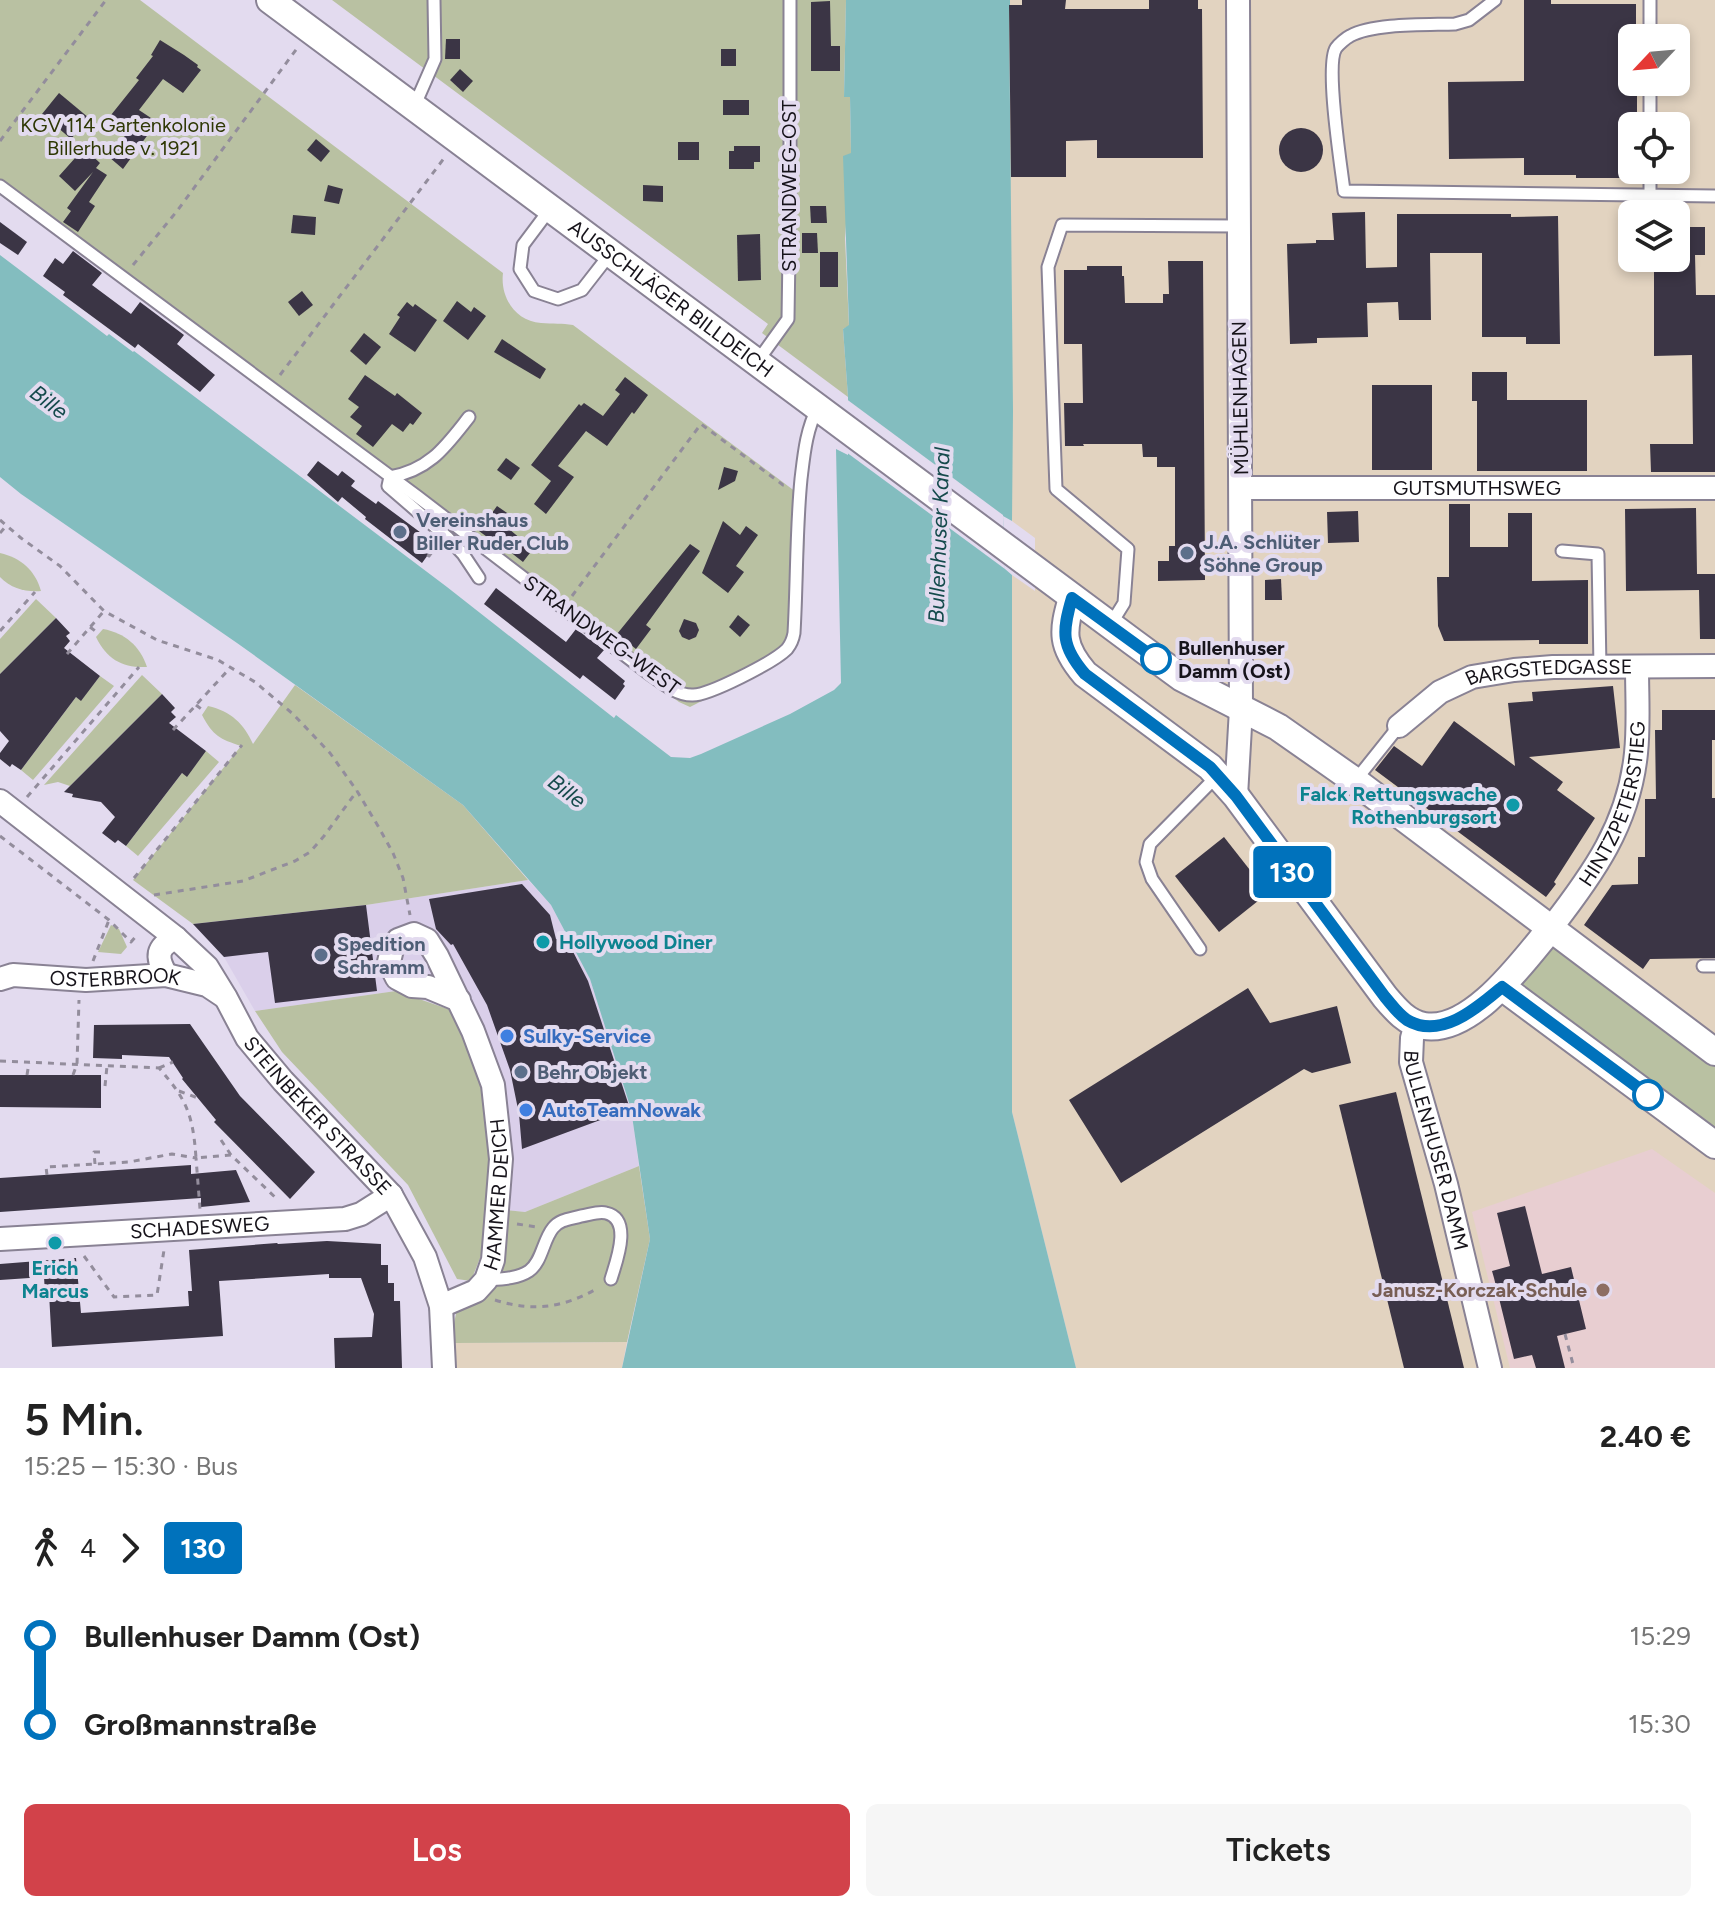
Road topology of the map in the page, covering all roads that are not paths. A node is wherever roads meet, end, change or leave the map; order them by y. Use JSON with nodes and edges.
{"nodes":[{"id":1,"x":270,"y":0,"type":"edge"},
{"id":2,"x":434,"y":0,"type":"edge"},
{"id":3,"x":790,"y":0,"type":"edge"},
{"id":4,"x":1238,"y":0,"type":"edge"},
{"id":5,"x":1495,"y":0,"type":"edge"},
{"id":6,"x":1650,"y":0,"type":"edge"},
{"id":7,"x":1650,"y":24,"type":"edge"},
{"id":8,"x":414,"y":107,"type":"junction"},
{"id":9,"x":1650,"y":184,"type":"edge"},
{"id":10,"x":0,"y":186,"type":"edge"},
{"id":11,"x":1650,"y":195,"type":"junction"},
{"id":12,"x":1715,"y":196,"type":"edge"},
{"id":13,"x":550,"y":209,"type":"junction"},
{"id":14,"x":1238,"y":226,"type":"junction"},
{"id":15,"x":611,"y":254,"type":"junction"},
{"id":16,"x":756,"y":362,"type":"junction"},
{"id":17,"x":818,"y":407,"type":"junction"},
{"id":18,"x":469,"y":417,"type":"dead end"},
{"id":19,"x":390,"y":477,"type":"junction"},
{"id":20,"x":1241,"y":488,"type":"junction"},
{"id":21,"x":1715,"y":488,"type":"edge"},
{"id":22,"x":1562,"y":551,"type":"dead end"},
{"id":23,"x":479,"y":578,"type":"dead end"},
{"id":24,"x":1072,"y":598,"type":"junction"},
{"id":25,"x":1111,"y":625,"type":"junction"},
{"id":26,"x":1715,"y":666,"type":"edge"},
{"id":27,"x":1637,"y":667,"type":"junction"},
{"id":28,"x":1600,"y":668,"type":"junction"},
{"id":29,"x":1241,"y":709,"type":"junction"},
{"id":30,"x":1399,"y":726,"type":"joint"},
{"id":31,"x":1218,"y":775,"type":"junction"},
{"id":32,"x":1355,"y":781,"type":"junction"},
{"id":33,"x":1236,"y":796,"type":"junction"},
{"id":34,"x":7,"y":806,"type":"edge"},
{"id":35,"x":1551,"y":928,"type":"junction"},
{"id":36,"x":176,"y":938,"type":"junction"},
{"id":37,"x":1200,"y":949,"type":"dead end"},
{"id":38,"x":166,"y":975,"type":"junction"},
{"id":39,"x":0,"y":979,"type":"edge"},
{"id":40,"x":1502,"y":987,"type":"junction"},
{"id":41,"x":226,"y":998,"type":"junction"},
{"id":42,"x":459,"y":1000,"type":"junction"},
{"id":43,"x":1416,"y":1024,"type":"junction"},
{"id":44,"x":1715,"y":1052,"type":"edge"},
{"id":45,"x":1715,"y":1145,"type":"edge"},
{"id":46,"x":391,"y":1195,"type":"junction"},
{"id":47,"x":0,"y":1239,"type":"edge"},
{"id":48,"x":611,"y":1279,"type":"road end"},
{"id":49,"x":480,"y":1286,"type":"junction"},
{"id":50,"x":441,"y":1306,"type":"junction"},
{"id":51,"x":444,"y":1368,"type":"edge"},
{"id":52,"x":1490,"y":1368,"type":"edge"}],
"edges":[{"from":1,"to":8,"type":"street","name":"AUSSCHLÄGER BILLDEICH"},
{"from":2,"to":8,"type":"lane"},
{"from":3,"to":16,"type":"lane","name":"STRANDWEG-OST"},
{"from":4,"to":14,"type":"street","name":"MÜHLENHAGEN"},
{"from":5,"to":11,"type":"lane"},
{"from":6,"to":7,"type":"lane"},
{"from":8,"to":13,"type":"street","name":"AUSSCHLÄGER BILLDEICH"},
{"from":9,"to":11,"type":"lane"},
{"from":10,"to":19,"type":"lane","name":"STRANDWEG-WEST"},
{"from":11,"to":12,"type":"lane"},
{"from":13,"to":15,"type":"street","name":"AUSSCHLÄGER BILLDEICH"},
{"from":13,"to":15,"type":"lane"},
{"from":14,"to":20,"type":"street","name":"MÜHLENHAGEN"},
{"from":14,"to":25,"type":"lane"},
{"from":15,"to":16,"type":"street","name":"AUSSCHLÄGER BILLDEICH"},
{"from":16,"to":17,"type":"street","name":"AUSSCHLÄGER BILLDEICH"},
{"from":17,"to":19,"type":"lane","name":"STRANDWEG-WEST"},
{"from":17,"to":24,"type":"street","name":"AUSSCHLÄGER BILLDEICH"},
{"from":18,"to":19,"type":"lane"},
{"from":19,"to":23,"type":"lane"},
{"from":20,"to":21,"type":"street","name":"GUTSMUTHSWEG"},
{"from":20,"to":29,"type":"street","name":"MÜHLENHAGEN"},
{"from":22,"to":28,"type":"lane"},
{"from":24,"to":25,"type":"street","name":"AUSSCHLÄGER BILLDEICH"},
{"from":24,"to":31,"type":"street"},
{"from":25,"to":29,"type":"street","name":"AUSSCHLÄGER BILLDEICH"},
{"from":26,"to":27,"type":"street","name":"BARGSTEDGASSE"},
{"from":27,"to":28,"type":"street","name":"BARGSTEDGASSE"},
{"from":27,"to":35,"type":"street","name":"HINTZPETERSTIEG"},
{"from":28,"to":30,"type":"street","name":"BARGSTEDGASSE"},
{"from":29,"to":32,"type":"street","name":"AUSSCHLÄGER BILLDEICH"},
{"from":29,"to":33,"type":"street","name":"MÜHLENHAGEN"},
{"from":30,"to":32,"type":"lane"},
{"from":31,"to":33,"type":"street"},
{"from":31,"to":37,"type":"lane"},
{"from":32,"to":35,"type":"street","name":"AUSSCHLÄGER BILLDEICH"},
{"from":33,"to":43,"type":"street"},
{"from":34,"to":36,"type":"street","name":"STEINBEKER STRASSE"},
{"from":35,"to":40,"type":"street"},
{"from":35,"to":44,"type":"street","name":"AUSSCHLÄGER BILLDEICH"},
{"from":36,"to":38,"type":"street"},
{"from":36,"to":41,"type":"street","name":"STEINBEKER STRASSE"},
{"from":38,"to":39,"type":"street","name":"OSTERBROOK"},
{"from":38,"to":41,"type":"street","name":"OSTERBROOK"},
{"from":40,"to":43,"type":"street"},
{"from":40,"to":45,"type":"street"},
{"from":41,"to":46,"type":"street","name":"STEINBEKER STRASSE"},
{"from":42,"to":42,"type":"street","name":"HAMMER DEICH"},
{"from":42,"to":49,"type":"street","name":"HAMMER DEICH"},
{"from":43,"to":52,"type":"street","name":"BULLENHUSER DAMM"},
{"from":46,"to":47,"type":"street","name":"SCHADESWEG"},
{"from":46,"to":50,"type":"street","name":"STEINBEKER STRASSE"},
{"from":48,"to":49,"type":"lane"},
{"from":49,"to":50,"type":"street","name":"HAMMER DEICH"},
{"from":50,"to":51,"type":"street"}]}
